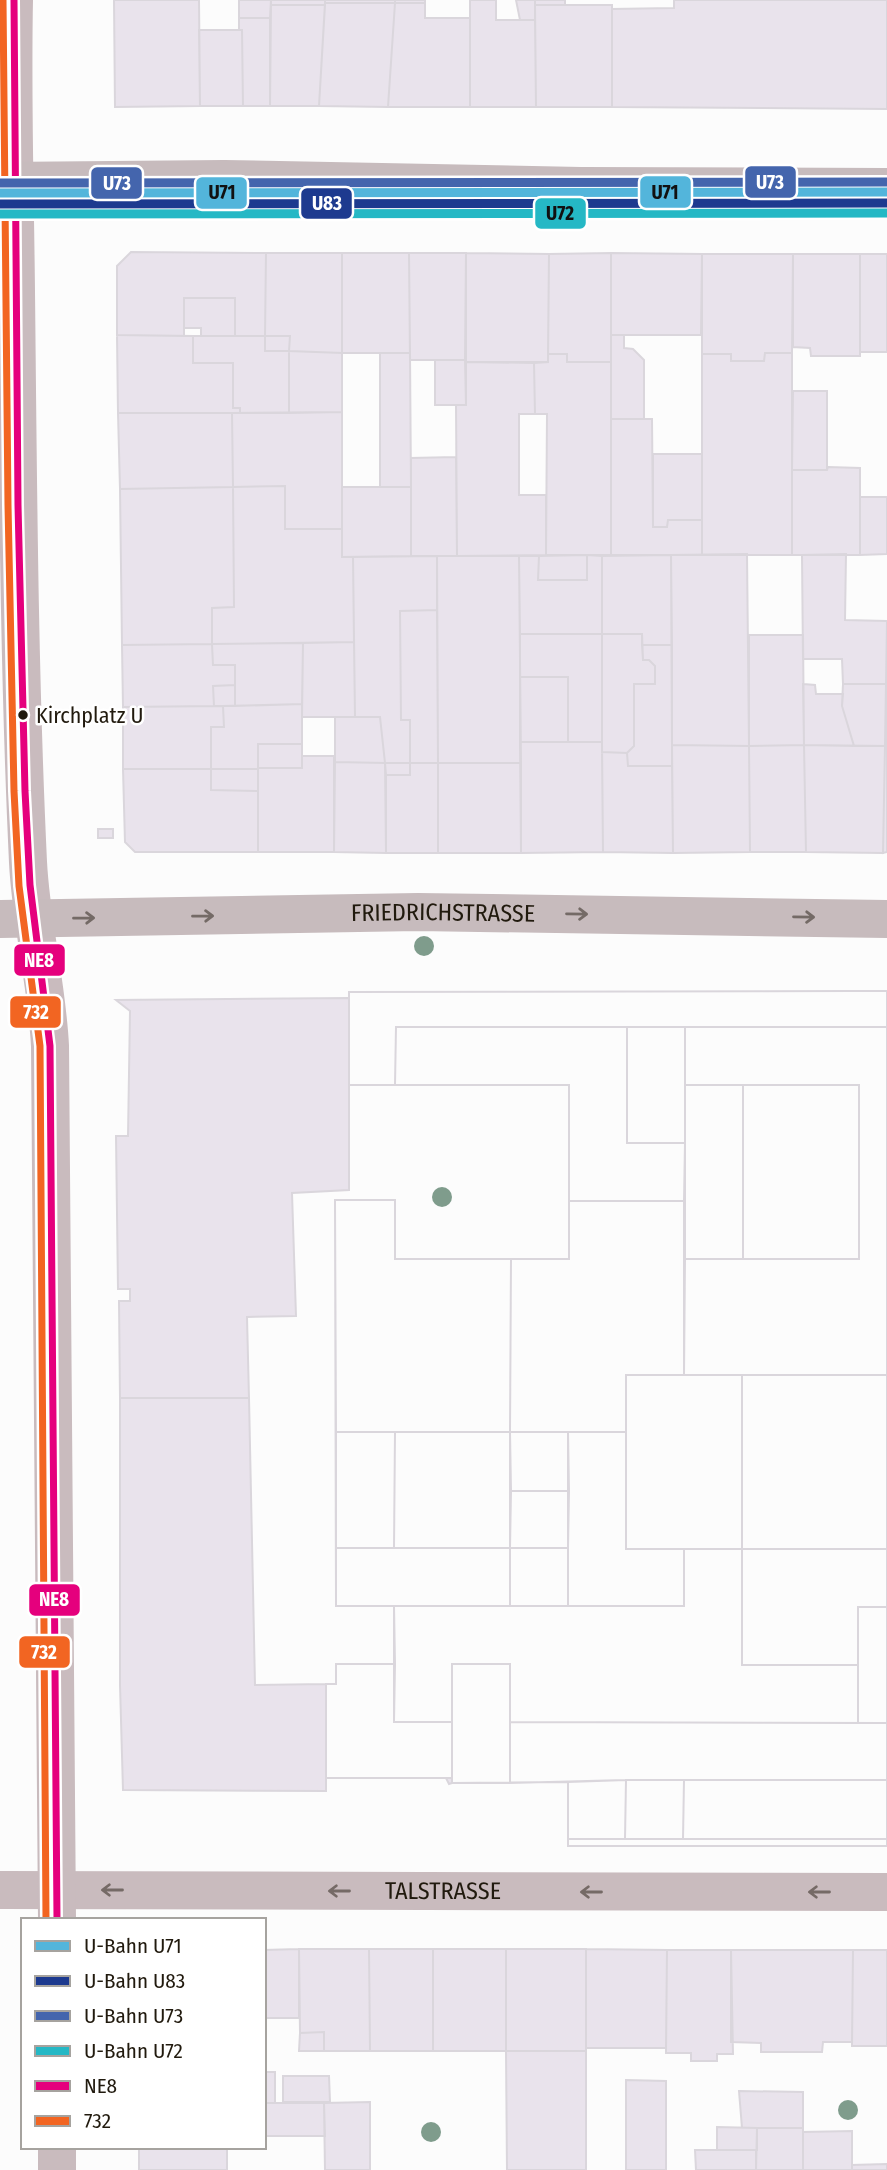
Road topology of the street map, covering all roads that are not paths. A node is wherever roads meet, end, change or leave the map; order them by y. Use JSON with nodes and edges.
{"nodes":[{"id":1,"x":14,"y":0,"type":"edge"},
{"id":2,"x":7,"y":181,"type":"edge"},
{"id":3,"x":887,"y":187,"type":"edge"},
{"id":4,"x":17,"y":919,"type":"edge"},
{"id":5,"x":887,"y":919,"type":"edge"},
{"id":6,"x":0,"y":1890,"type":"edge"},
{"id":7,"x":887,"y":1892,"type":"edge"},
{"id":8,"x":57,"y":1905,"type":"edge"},
{"id":9,"x":57,"y":2149,"type":"edge"},
{"id":10,"x":57,"y":2170,"type":"edge"}],
"edges":[{"from":1,"to":2,"type":"street"},
{"from":2,"to":3,"type":"main road"},
{"from":2,"to":4,"type":"street"},
{"from":4,"to":5,"type":"main road","name":"FRIEDRICHSTRASSE","one_way":true},
{"from":4,"to":8,"type":"street"},
{"from":6,"to":8,"type":"street","name":"TALSTRASSE"},
{"from":7,"to":8,"type":"street","name":"TALSTRASSE","one_way":true},
{"from":9,"to":10,"type":"street"}]}
